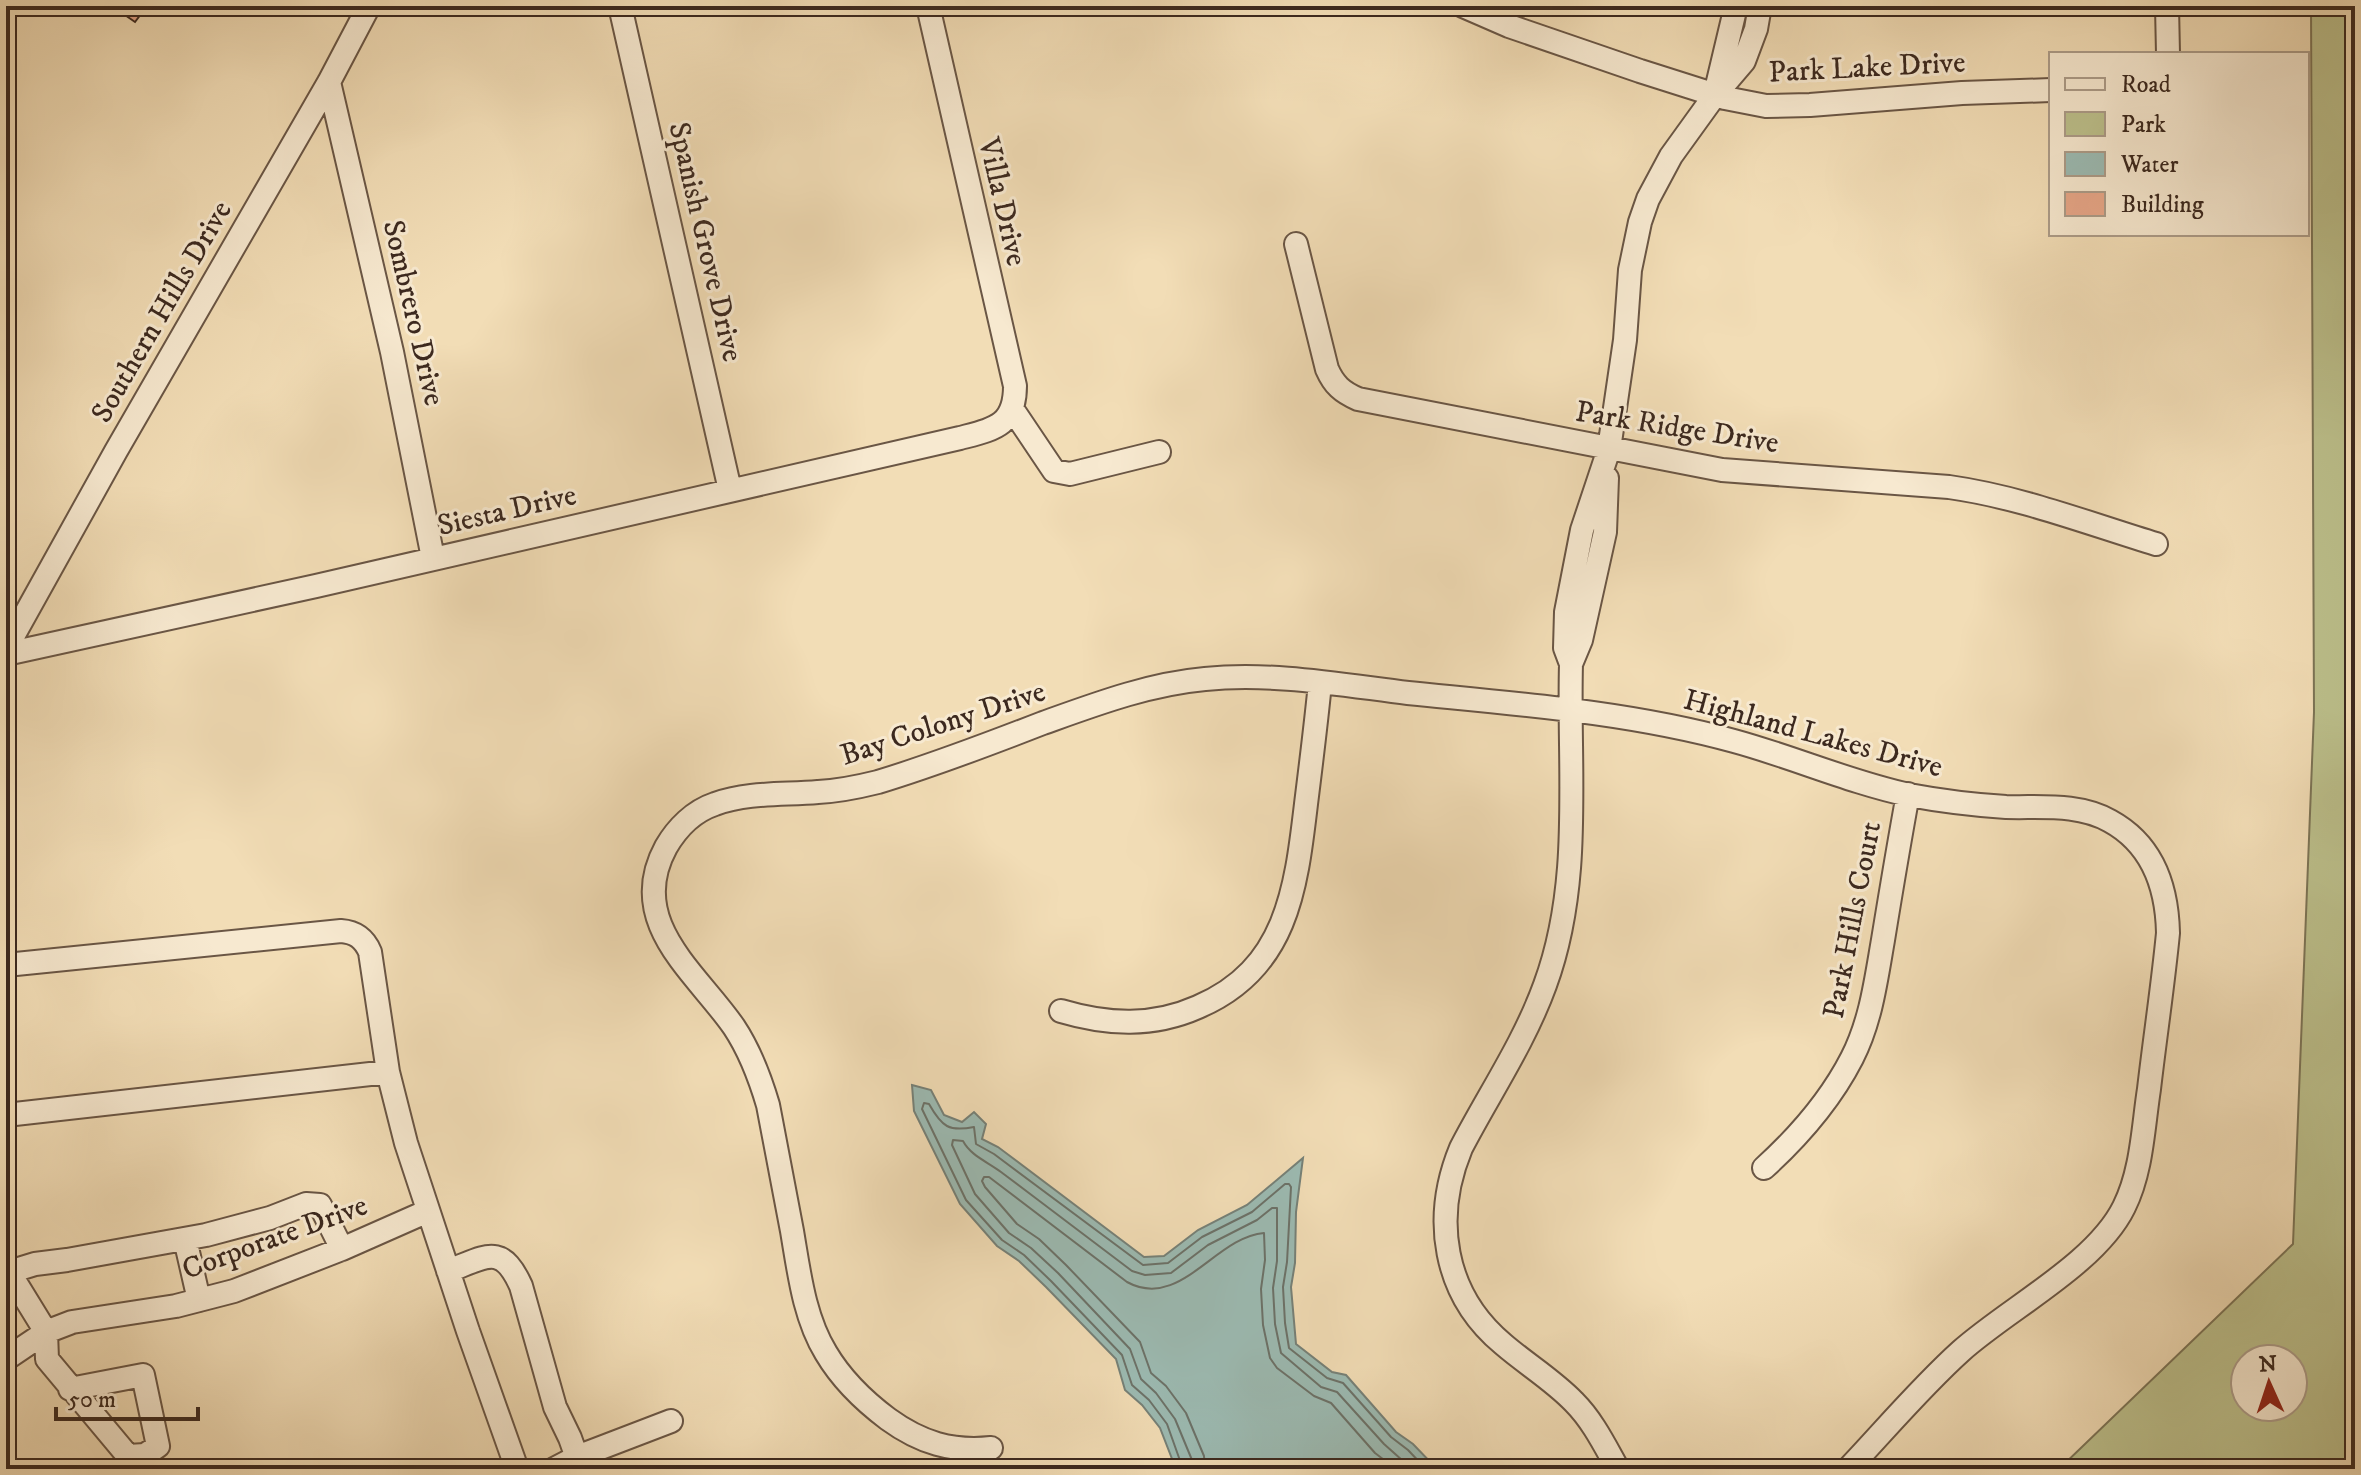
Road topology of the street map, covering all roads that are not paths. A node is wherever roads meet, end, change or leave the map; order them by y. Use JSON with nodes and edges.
{"nodes":[{"id":1,"x":369,"y":6,"type":"edge"},
{"id":2,"x":620,"y":6,"type":"edge"},
{"id":3,"x":928,"y":6,"type":"edge"},
{"id":4,"x":1463,"y":6,"type":"edge"},
{"id":5,"x":1736,"y":6,"type":"edge"},
{"id":6,"x":1760,"y":6,"type":"edge"},
{"id":7,"x":2168,"y":7,"type":"edge"},
{"id":8,"x":2168,"y":52,"type":"edge"},
{"id":9,"x":329,"y":82,"type":"junction"},
{"id":10,"x":2049,"y":90,"type":"edge"},
{"id":11,"x":1715,"y":95,"type":"junction"},
{"id":12,"x":1296,"y":244,"type":"dead end"},
{"id":13,"x":1013,"y":410,"type":"junction"},
{"id":14,"x":1609,"y":449,"type":"junction"},
{"id":15,"x":1159,"y":452,"type":"dead end"},
{"id":16,"x":730,"y":490,"type":"junction"},
{"id":17,"x":2156,"y":544,"type":"dead end"},
{"id":18,"x":433,"y":558,"type":"junction"},
{"id":19,"x":6,"y":651,"type":"edge"},
{"id":20,"x":1320,"y":683,"type":"junction"},
{"id":21,"x":1570,"y":710,"type":"junction"},
{"id":22,"x":1908,"y":794,"type":"junction"},
{"id":23,"x":6,"y":965,"type":"edge"},
{"id":24,"x":1061,"y":1011,"type":"dead end"},
{"id":25,"x":388,"y":1072,"type":"junction"},
{"id":26,"x":6,"y":1115,"type":"edge"},
{"id":27,"x":1764,"y":1168,"type":"dead end"},
{"id":28,"x":428,"y":1211,"type":"junction"},
{"id":29,"x":185,"y":1239,"type":"junction"},
{"id":30,"x":342,"y":1249,"type":"junction"},
{"id":31,"x":7,"y":1269,"type":"edge"},
{"id":32,"x":448,"y":1271,"type":"junction"},
{"id":33,"x":199,"y":1300,"type":"junction"},
{"id":34,"x":46,"y":1332,"type":"junction"},
{"id":35,"x":6,"y":1359,"type":"edge"},
{"id":36,"x":70,"y":1389,"type":"junction"},
{"id":37,"x":671,"y":1421,"type":"dead end"},
{"id":38,"x":991,"y":1448,"type":"dead end"},
{"id":39,"x":579,"y":1463,"type":"edge"},
{"id":40,"x":517,"y":1469,"type":"edge"},
{"id":41,"x":554,"y":1469,"type":"edge"},
{"id":42,"x":1618,"y":1469,"type":"edge"},
{"id":43,"x":1848,"y":1469,"type":"edge"}],
"edges":[{"from":1,"to":9,"type":"street","name":"Southern Hills Drive"},
{"from":2,"to":16,"type":"street","name":"Spanish Grove Drive"},
{"from":3,"to":13,"type":"street","name":"Villa Drive"},
{"from":4,"to":11,"type":"street","name":"Park Lake Drive"},
{"from":5,"to":11,"type":"street"},
{"from":6,"to":11,"type":"street"},
{"from":7,"to":8,"type":"street"},
{"from":9,"to":18,"type":"street","name":"Sombrero Drive"},
{"from":9,"to":19,"type":"street","name":"Southern Hills Drive"},
{"from":10,"to":11,"type":"street","name":"Park Lake Drive"},
{"from":11,"to":14,"type":"street"},
{"from":12,"to":14,"type":"street","name":"Park Ridge Drive"},
{"from":13,"to":15,"type":"street"},
{"from":13,"to":16,"type":"street","name":"Siesta Drive"},
{"from":14,"to":17,"type":"street","name":"Park Ridge Drive"},
{"from":14,"to":21,"type":"street"},
{"from":16,"to":18,"type":"street","name":"Siesta Drive"},
{"from":18,"to":19,"type":"street","name":"Siesta Drive"},
{"from":20,"to":21,"type":"street","name":"Bay Colony Drive"},
{"from":20,"to":24,"type":"street"},
{"from":20,"to":38,"type":"street","name":"Bay Colony Drive"},
{"from":21,"to":22,"type":"street","name":"Highland Lakes Drive"},
{"from":21,"to":42,"type":"street"},
{"from":22,"to":27,"type":"street","name":"Park Hills Court"},
{"from":22,"to":43,"type":"street","name":"Highland Lakes Drive"},
{"from":23,"to":25,"type":"street"},
{"from":25,"to":26,"type":"street"},
{"from":25,"to":28,"type":"street"},
{"from":28,"to":30,"type":"street","name":"Corporate Drive"},
{"from":28,"to":32,"type":"street"},
{"from":29,"to":30,"type":"street"},
{"from":29,"to":31,"type":"street"},
{"from":29,"to":33,"type":"street"},
{"from":30,"to":33,"type":"street","name":"Corporate Drive"},
{"from":31,"to":34,"type":"street"},
{"from":32,"to":39,"type":"street"},
{"from":32,"to":40,"type":"street"},
{"from":33,"to":34,"type":"street","name":"Corporate Drive"},
{"from":34,"to":35,"type":"street","name":"Corporate Drive"},
{"from":34,"to":36,"type":"street"},
{"from":36,"to":36,"type":"street"},
{"from":37,"to":39,"type":"street"},
{"from":39,"to":41,"type":"street"}]}
